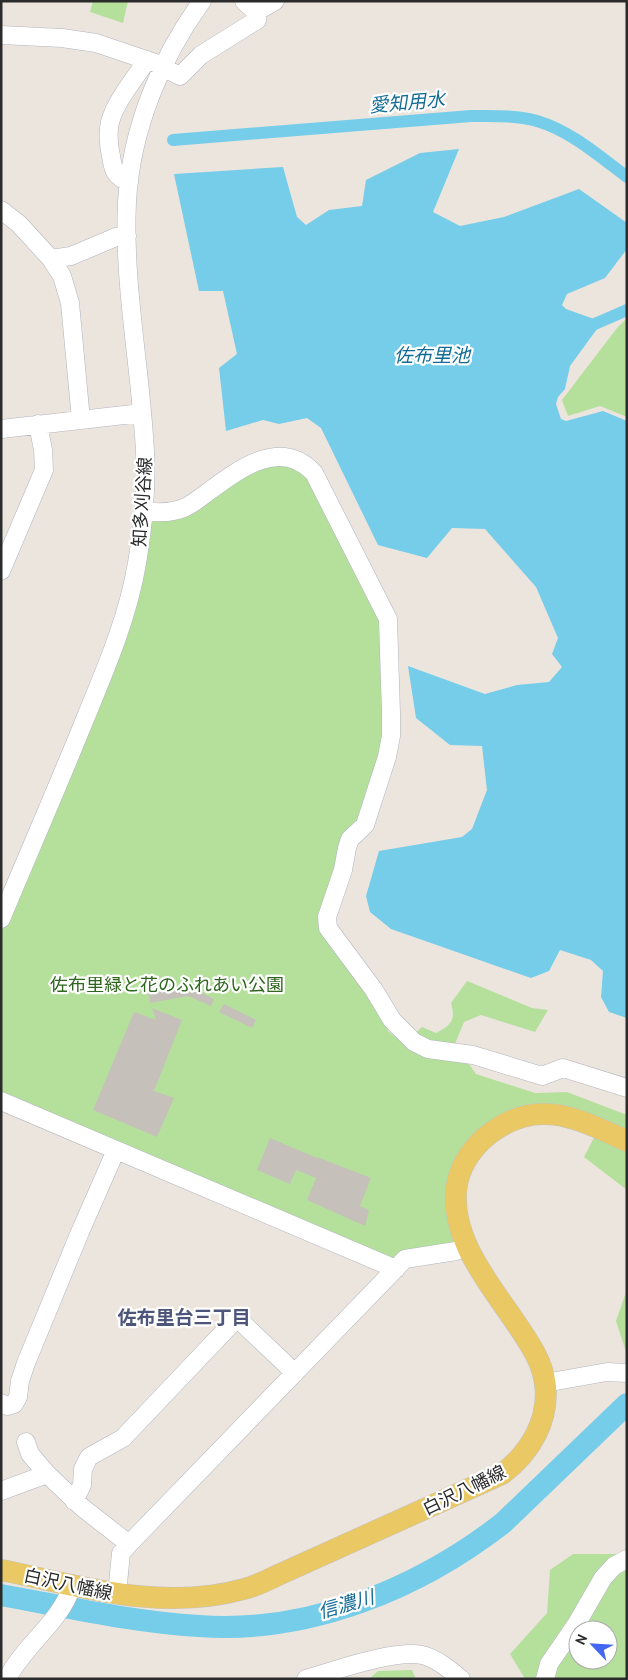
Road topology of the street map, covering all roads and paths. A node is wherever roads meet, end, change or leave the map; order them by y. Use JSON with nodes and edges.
{"nodes":[{"id":1,"x":202,"y":1,"type":"edge"},
{"id":2,"x":275,"y":1,"type":"edge"},
{"id":3,"x":250,"y":6,"type":"edge"},
{"id":4,"x":1,"y":35,"type":"edge"},
{"id":5,"x":147,"y":60,"type":"junction"},
{"id":6,"x":168,"y":69,"type":"junction"},
{"id":7,"x":129,"y":182,"type":"junction"},
{"id":8,"x":1,"y":210,"type":"edge"},
{"id":9,"x":127,"y":236,"type":"junction"},
{"id":10,"x":51,"y":259,"type":"junction"},
{"id":11,"x":142,"y":413,"type":"junction"},
{"id":12,"x":81,"y":420,"type":"junction"},
{"id":13,"x":38,"y":424,"type":"junction"},
{"id":14,"x":1,"y":429,"type":"edge"},
{"id":15,"x":144,"y":511,"type":"junction"},
{"id":16,"x":1,"y":571,"type":"edge"},
{"id":17,"x":1,"y":919,"type":"edge"},
{"id":18,"x":627,"y":1088,"type":"edge"},
{"id":19,"x":1,"y":1101,"type":"edge"},
{"id":20,"x":627,"y":1141,"type":"edge"},
{"id":21,"x":116,"y":1150,"type":"junction"},
{"id":22,"x":466,"y":1246,"type":"junction"},
{"id":23,"x":396,"y":1269,"type":"junction"},
{"id":24,"x":627,"y":1372,"type":"edge"},
{"id":25,"x":295,"y":1373,"type":"junction"},
{"id":26,"x":545,"y":1383,"type":"junction"},
{"id":27,"x":1,"y":1403,"type":"edge"},
{"id":28,"x":26,"y":1442,"type":"dead end"},
{"id":29,"x":47,"y":1474,"type":"junction"},
{"id":30,"x":1,"y":1490,"type":"edge"},
{"id":31,"x":74,"y":1500,"type":"junction"},
{"id":32,"x":129,"y":1544,"type":"junction"},
{"id":33,"x":627,"y":1559,"type":"edge"},
{"id":34,"x":1,"y":1570,"type":"edge"},
{"id":35,"x":116,"y":1594,"type":"junction"},
{"id":36,"x":68,"y":1596,"type":"junction"},
{"id":37,"x":7,"y":1679,"type":"edge"},
{"id":38,"x":306,"y":1679,"type":"edge"},
{"id":39,"x":461,"y":1679,"type":"edge"},
{"id":40,"x":545,"y":1679,"type":"edge"}],
"edges":[{"from":1,"to":6,"type":"street","name":"知多刈谷線"},
{"from":2,"to":3,"type":"street"},
{"from":3,"to":6,"type":"street"},
{"from":4,"to":5,"type":"street"},
{"from":5,"to":6,"type":"street"},
{"from":5,"to":7,"type":"street"},
{"from":6,"to":7,"type":"street","name":"知多刈谷線"},
{"from":7,"to":9,"type":"street","name":"知多刈谷線"},
{"from":8,"to":10,"type":"street"},
{"from":9,"to":10,"type":"street"},
{"from":9,"to":11,"type":"street","name":"知多刈谷線"},
{"from":10,"to":12,"type":"street"},
{"from":11,"to":12,"type":"street"},
{"from":11,"to":15,"type":"street","name":"知多刈谷線"},
{"from":12,"to":13,"type":"street"},
{"from":13,"to":14,"type":"street"},
{"from":13,"to":16,"type":"street"},
{"from":15,"to":17,"type":"street","name":"知多刈谷線"},
{"from":15,"to":18,"type":"street"},
{"from":19,"to":21,"type":"street"},
{"from":20,"to":22,"type":"main road","name":"白沢八幡線"},
{"from":21,"to":23,"type":"street"},
{"from":21,"to":27,"type":"street"},
{"from":22,"to":23,"type":"street"},
{"from":22,"to":26,"type":"main road","name":"白沢八幡線"},
{"from":23,"to":25,"type":"street"},
{"from":24,"to":26,"type":"street"},
{"from":25,"to":31,"type":"street"},
{"from":25,"to":32,"type":"street"},
{"from":26,"to":35,"type":"main road","name":"白沢八幡線"},
{"from":28,"to":29,"type":"street"},
{"from":29,"to":30,"type":"street"},
{"from":29,"to":31,"type":"street"},
{"from":31,"to":32,"type":"street"},
{"from":32,"to":35,"type":"street"},
{"from":33,"to":40,"type":"street"},
{"from":34,"to":36,"type":"main road","name":"白沢八幡線"},
{"from":35,"to":36,"type":"main road","name":"白沢八幡線"},
{"from":36,"to":37,"type":"street"},
{"from":38,"to":39,"type":"street"}]}
